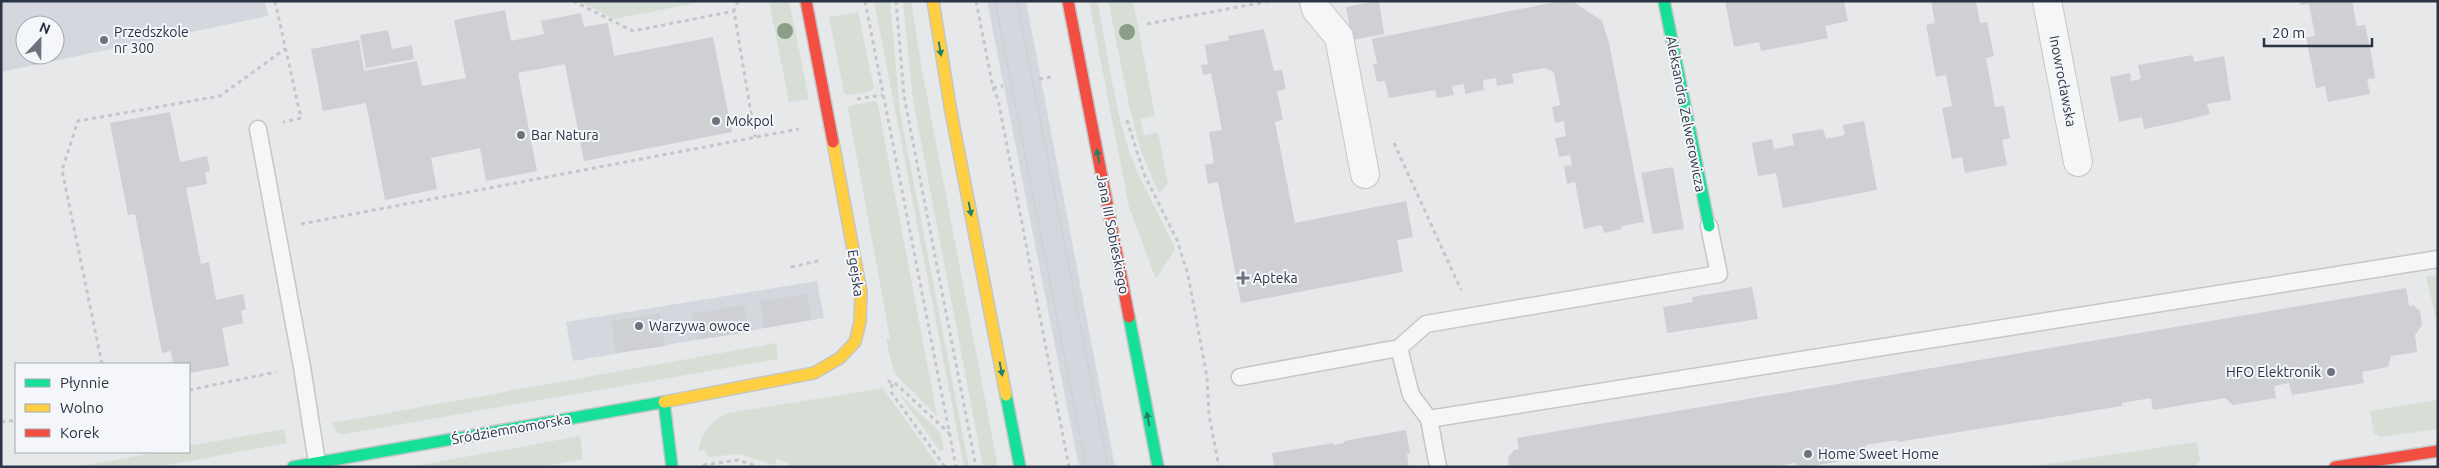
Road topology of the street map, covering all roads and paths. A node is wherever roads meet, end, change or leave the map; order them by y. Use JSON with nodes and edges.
{"nodes":[{"id":1,"x":275,"y":1,"type":"edge"},
{"id":2,"x":573,"y":1,"type":"edge"},
{"id":3,"x":738,"y":1,"type":"edge"},
{"id":4,"x":806,"y":1,"type":"edge"},
{"id":5,"x":865,"y":1,"type":"edge"},
{"id":6,"x":896,"y":1,"type":"edge"},
{"id":7,"x":932,"y":1,"type":"edge"},
{"id":8,"x":976,"y":1,"type":"edge"},
{"id":9,"x":1068,"y":1,"type":"edge"},
{"id":10,"x":1270,"y":1,"type":"edge"},
{"id":11,"x":1664,"y":1,"type":"edge"},
{"id":12,"x":2047,"y":1,"type":"edge"},
{"id":13,"x":1315,"y":5,"type":"edge"},
{"id":14,"x":734,"y":11,"type":"junction"},
{"id":15,"x":1148,"y":24,"type":"dead end"},
{"id":16,"x":286,"y":49,"type":"junction"},
{"id":17,"x":1052,"y":77,"type":"dead end"},
{"id":18,"x":1039,"y":79,"type":"dead end"},
{"id":19,"x":1003,"y":86,"type":"dead end"},
{"id":20,"x":992,"y":88,"type":"junction"},
{"id":21,"x":1126,"y":116,"type":"dead end"},
{"id":22,"x":830,"y":123,"type":"junction"},
{"id":23,"x":258,"y":129,"type":"joint"},
{"id":24,"x":1391,"y":136,"type":"dead end"},
{"id":25,"x":755,"y":137,"type":"junction"},
{"id":26,"x":2078,"y":162,"type":"dead end"},
{"id":27,"x":1365,"y":174,"type":"dead end"},
{"id":28,"x":1709,"y":226,"type":"joint"},
{"id":29,"x":276,"y":229,"type":"junction"},
{"id":30,"x":2438,"y":259,"type":"edge"},
{"id":31,"x":822,"y":260,"type":"dead end"},
{"id":32,"x":791,"y":267,"type":"dead end"},
{"id":33,"x":1472,"y":316,"type":"junction"},
{"id":34,"x":1399,"y":348,"type":"junction"},
{"id":35,"x":102,"y":363,"type":"edge"},
{"id":36,"x":302,"y":367,"type":"junction"},
{"id":37,"x":1240,"y":377,"type":"dead end"},
{"id":38,"x":888,"y":380,"type":"dead end"},
{"id":39,"x":892,"y":384,"type":"junction"},
{"id":40,"x":190,"y":390,"type":"edge"},
{"id":41,"x":664,"y":402,"type":"junction"},
{"id":42,"x":1429,"y":419,"type":"junction"},
{"id":43,"x":15,"y":420,"type":"edge"},
{"id":44,"x":1,"y":422,"type":"edge"},
{"id":45,"x":949,"y":433,"type":"junction"},
{"id":46,"x":2438,"y":451,"type":"edge"},
{"id":47,"x":701,"y":462,"type":"dead end"},
{"id":48,"x":317,"y":463,"type":"junction"},
{"id":49,"x":293,"y":467,"type":"edge"},
{"id":50,"x":672,"y":467,"type":"edge"},
{"id":51,"x":759,"y":467,"type":"edge"},
{"id":52,"x":945,"y":467,"type":"edge"},
{"id":53,"x":956,"y":467,"type":"edge"},
{"id":54,"x":976,"y":467,"type":"edge"},
{"id":55,"x":1020,"y":467,"type":"edge"},
{"id":56,"x":1069,"y":467,"type":"edge"},
{"id":57,"x":1158,"y":467,"type":"edge"},
{"id":58,"x":1219,"y":467,"type":"edge"},
{"id":59,"x":1438,"y":467,"type":"edge"},
{"id":60,"x":2336,"y":467,"type":"edge"}],
"edges":[{"from":1,"to":16,"type":"path"},
{"from":2,"to":14,"type":"path"},
{"from":3,"to":14,"type":"path"},
{"from":4,"to":22,"type":"street","name":"Egejska"},
{"from":5,"to":45,"type":"path"},
{"from":6,"to":54,"type":"path"},
{"from":7,"to":55,"type":"street","one_way":true},
{"from":8,"to":20,"type":"path"},
{"from":57,"to":9,"type":"street","name":"Jana III Sobieskiego","one_way":true},
{"from":10,"to":15,"type":"path"},
{"from":11,"to":28,"type":"street","name":"Aleksandra Zelwerowicza"},
{"from":12,"to":26,"type":"street","name":"Inowrocławska"},
{"from":13,"to":27,"type":"street"},
{"from":14,"to":25,"type":"path"},
{"from":16,"to":23,"type":"path"},
{"from":16,"to":35,"type":"path"},
{"from":17,"to":18,"type":"path"},
{"from":19,"to":20,"type":"path"},
{"from":20,"to":56,"type":"path"},
{"from":21,"to":58,"type":"path"},
{"from":22,"to":25,"type":"path"},
{"from":22,"to":41,"type":"street","name":"Egejska"},
{"from":23,"to":29,"type":"lane"},
{"from":24,"to":33,"type":"path"},
{"from":25,"to":29,"type":"path"},
{"from":28,"to":33,"type":"lane"},
{"from":29,"to":36,"type":"lane"},
{"from":30,"to":42,"type":"lane"},
{"from":31,"to":32,"type":"path"},
{"from":33,"to":34,"type":"lane"},
{"from":34,"to":37,"type":"lane"},
{"from":34,"to":42,"type":"lane"},
{"from":36,"to":40,"type":"path"},
{"from":36,"to":48,"type":"lane"},
{"from":38,"to":39,"type":"path"},
{"from":39,"to":45,"type":"path"},
{"from":39,"to":52,"type":"path"},
{"from":41,"to":48,"type":"street","name":"Śródziemnomorska"},
{"from":41,"to":50,"type":"street"},
{"from":42,"to":59,"type":"lane"},
{"from":43,"to":44,"type":"path"},
{"from":45,"to":53,"type":"path"},
{"from":46,"to":60,"type":"street"},
{"from":47,"to":51,"type":"path"},
{"from":48,"to":49,"type":"street","name":"Śródziemnomorska"}]}
